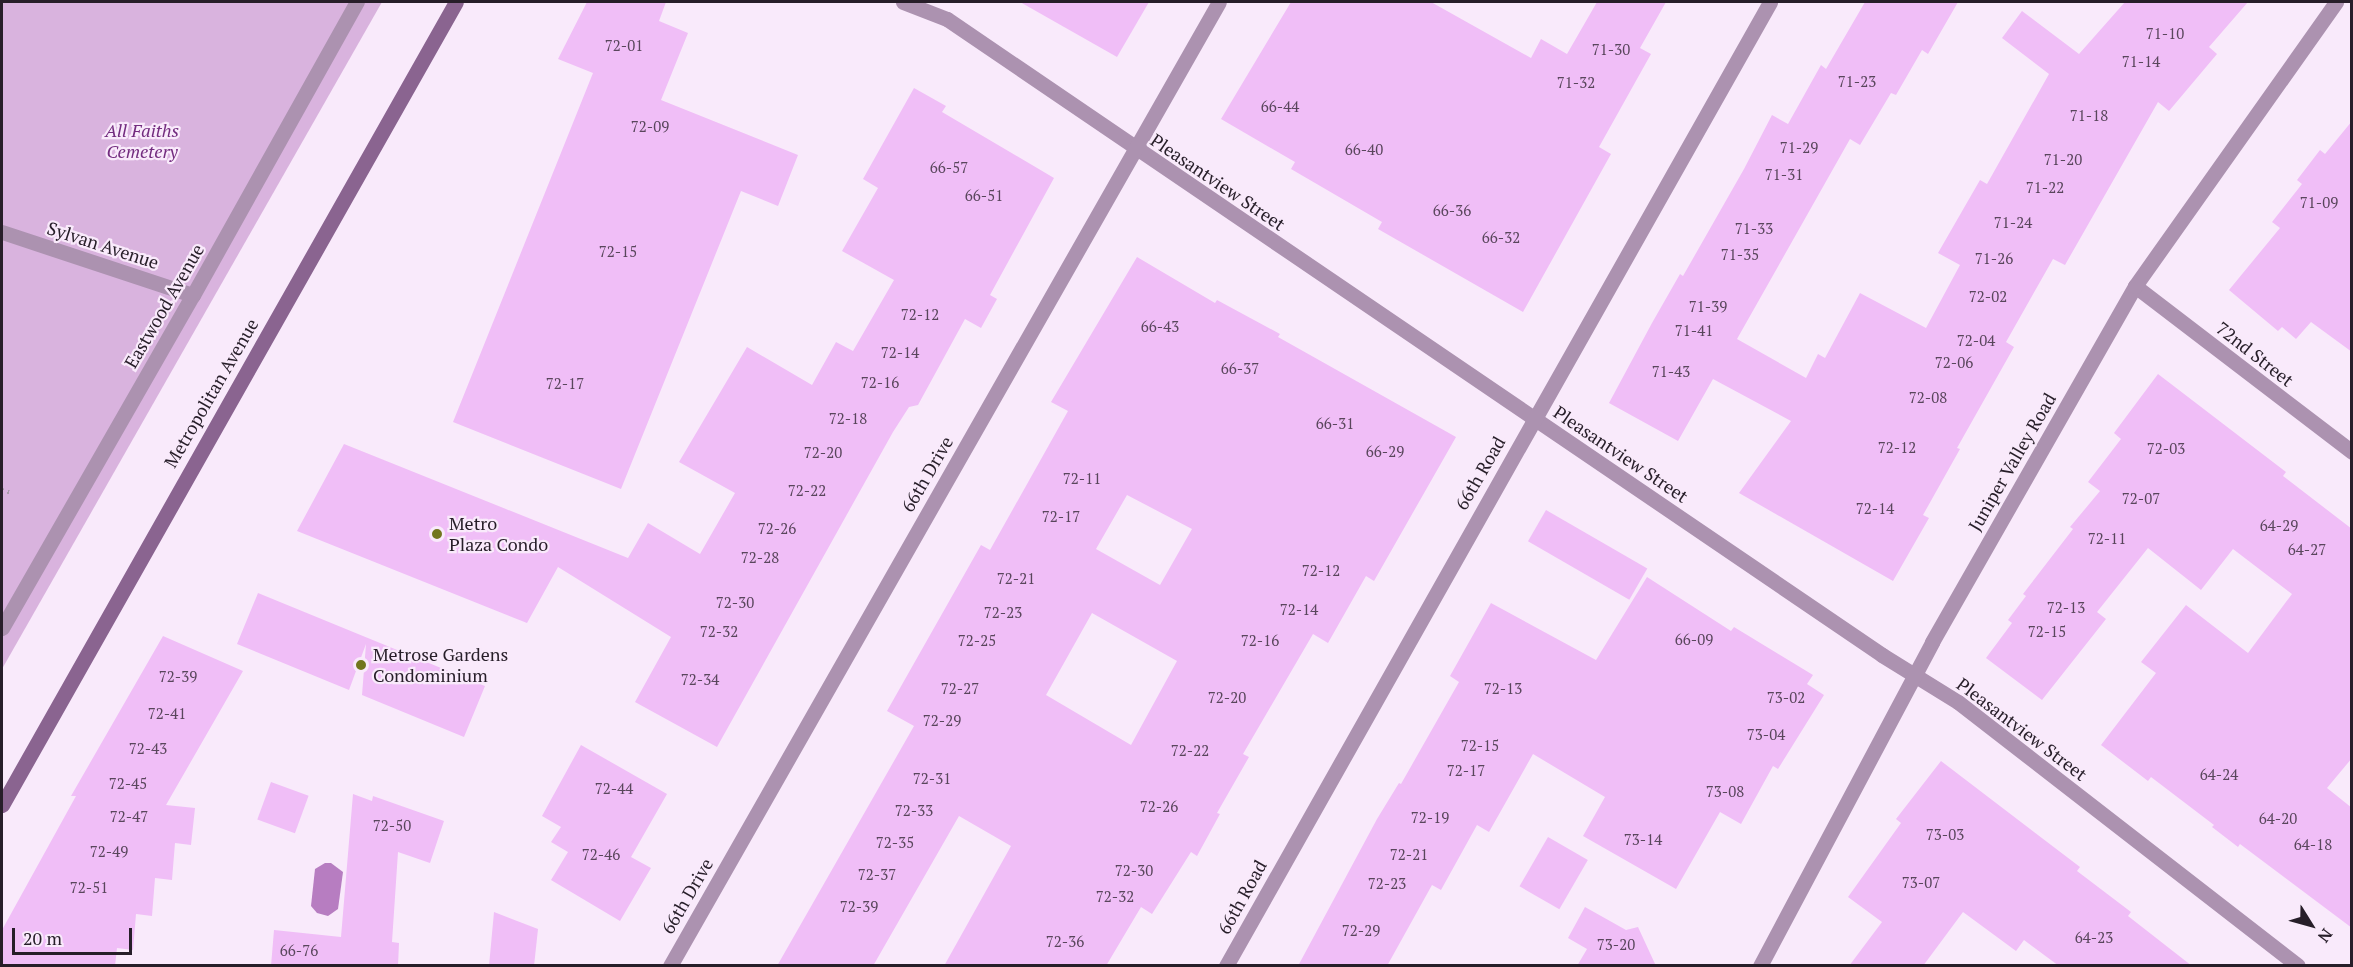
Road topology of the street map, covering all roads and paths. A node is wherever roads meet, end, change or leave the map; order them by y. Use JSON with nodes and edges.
{"nodes":[{"id":1,"x":357,"y":2,"type":"edge"},
{"id":2,"x":456,"y":2,"type":"edge"},
{"id":3,"x":903,"y":2,"type":"edge"},
{"id":4,"x":1219,"y":2,"type":"edge"},
{"id":5,"x":1770,"y":2,"type":"edge"},
{"id":6,"x":2336,"y":2,"type":"edge"},
{"id":7,"x":1134,"y":149,"type":"junction"},
{"id":8,"x":2,"y":232,"type":"edge"},
{"id":9,"x":2135,"y":286,"type":"junction"},
{"id":10,"x":193,"y":295,"type":"junction"},
{"id":11,"x":1534,"y":418,"type":"junction"},
{"id":12,"x":2352,"y":452,"type":"edge"},
{"id":13,"x":2,"y":490,"type":"edge"},
{"id":14,"x":11,"y":493,"type":"dead end"},
{"id":15,"x":2,"y":628,"type":"edge"},
{"id":16,"x":1915,"y":675,"type":"junction"},
{"id":17,"x":2,"y":805,"type":"edge"},
{"id":18,"x":670,"y":966,"type":"edge"},
{"id":19,"x":1226,"y":966,"type":"edge"},
{"id":20,"x":1760,"y":966,"type":"edge"},
{"id":21,"x":2298,"y":966,"type":"edge"}],
"edges":[{"from":1,"to":10,"type":"street","name":"Eastwood Avenue"},
{"from":2,"to":17,"type":"main road","name":"Metropolitan Avenue"},
{"from":3,"to":7,"type":"street","name":"Pleasantview Street"},
{"from":4,"to":7,"type":"street","name":"66th Drive"},
{"from":5,"to":11,"type":"street","name":"66th Road"},
{"from":6,"to":9,"type":"street","name":"Juniper Valley Road"},
{"from":7,"to":11,"type":"street","name":"Pleasantview Street"},
{"from":7,"to":18,"type":"street","name":"66th Drive"},
{"from":8,"to":10,"type":"street","name":"Sylvan Avenue"},
{"from":9,"to":12,"type":"street","name":"72nd Street"},
{"from":9,"to":16,"type":"street","name":"Juniper Valley Road"},
{"from":10,"to":15,"type":"street","name":"Eastwood Avenue"},
{"from":11,"to":16,"type":"street","name":"Pleasantview Street"},
{"from":11,"to":19,"type":"street","name":"66th Road"},
{"from":13,"to":14,"type":"path"},
{"from":16,"to":20,"type":"street","name":"Juniper Valley Road"},
{"from":16,"to":21,"type":"street","name":"Pleasantview Street"}]}
